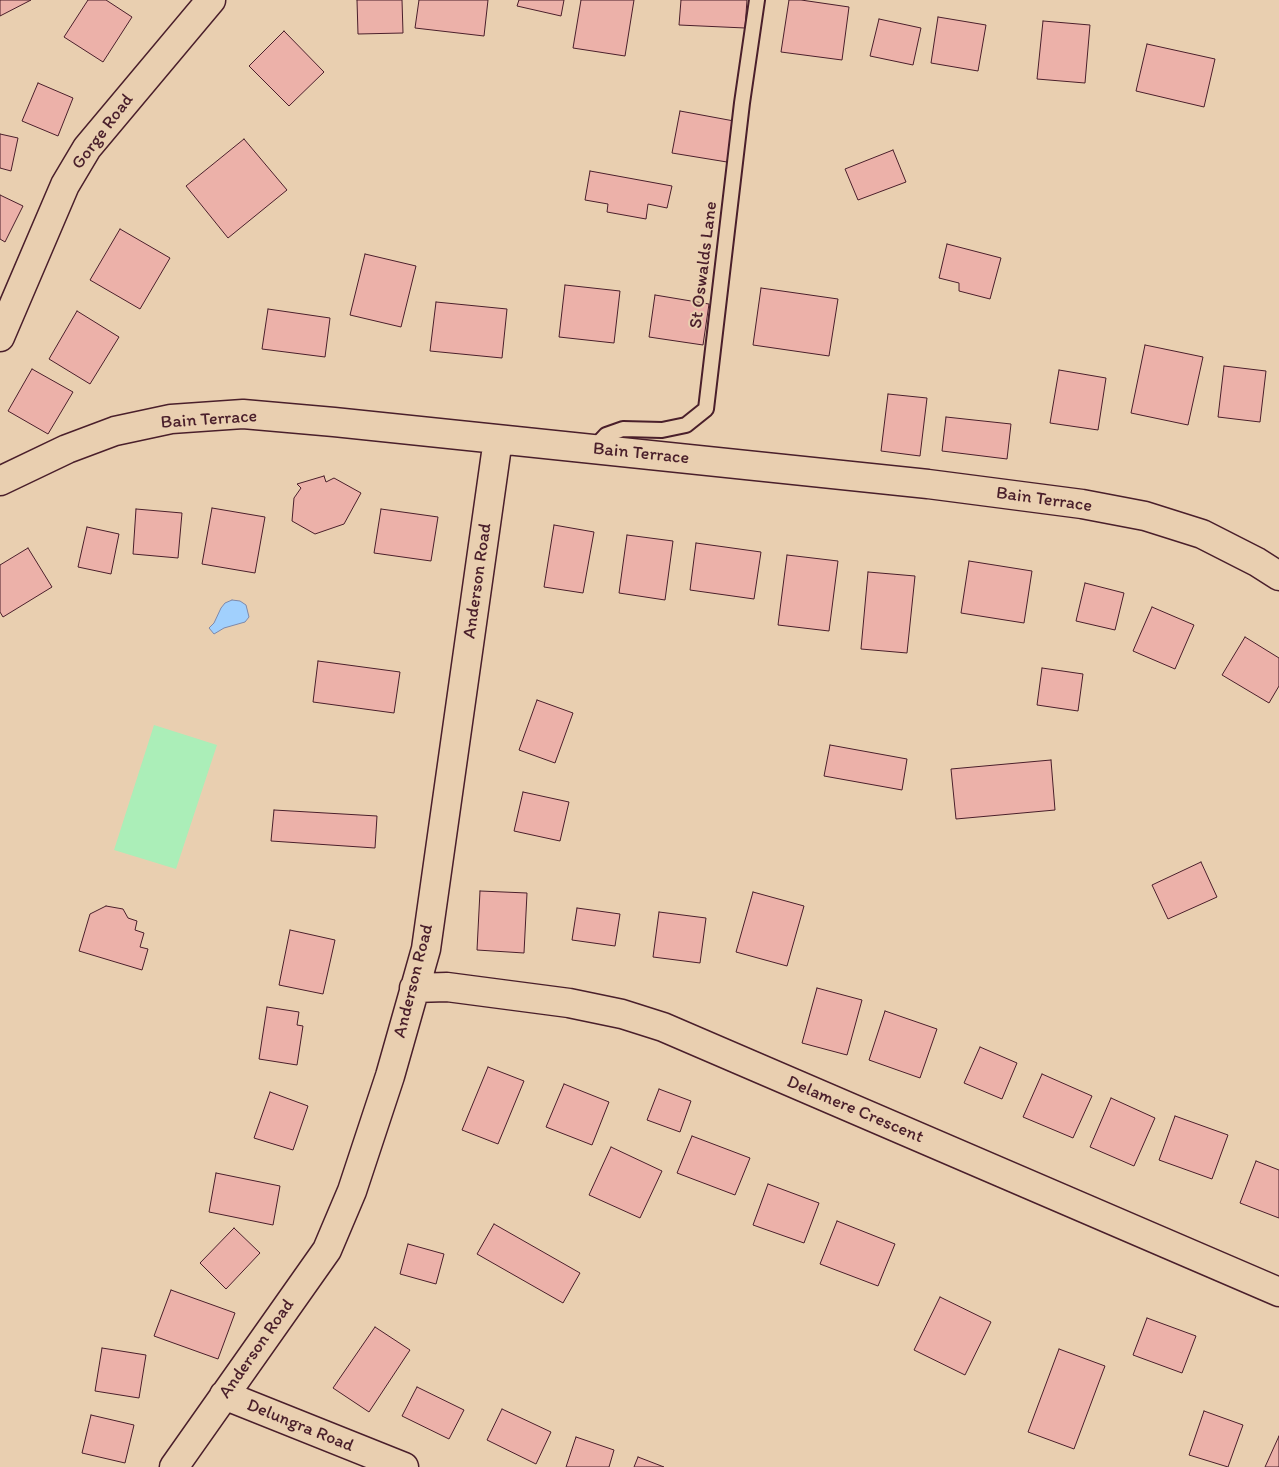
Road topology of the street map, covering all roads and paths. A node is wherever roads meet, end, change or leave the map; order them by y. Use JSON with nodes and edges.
{"nodes":[{"id":1,"x":211,"y":0,"type":"edge"},
{"id":2,"x":758,"y":0,"type":"edge"},
{"id":3,"x":0,"y":337,"type":"edge"},
{"id":4,"x":498,"y":439,"type":"junction"},
{"id":5,"x":594,"y":449,"type":"junction"},
{"id":6,"x":0,"y":481,"type":"edge"},
{"id":7,"x":1279,"y":576,"type":"edge"},
{"id":8,"x":414,"y":988,"type":"junction"},
{"id":9,"x":1279,"y":1292,"type":"edge"},
{"id":10,"x":224,"y":1395,"type":"junction"},
{"id":11,"x":174,"y":1467,"type":"edge"},
{"id":12,"x":404,"y":1467,"type":"edge"}],
"edges":[{"from":1,"to":3,"type":"street","name":"Gorge Road"},
{"from":2,"to":5,"type":"lane","name":"St Oswalds Lane"},
{"from":4,"to":5,"type":"street","name":"Bain Terrace"},
{"from":4,"to":6,"type":"street","name":"Bain Terrace"},
{"from":4,"to":8,"type":"street","name":"Anderson Road"},
{"from":5,"to":7,"type":"street","name":"Bain Terrace"},
{"from":8,"to":9,"type":"street","name":"Delamere Crescent"},
{"from":8,"to":10,"type":"street","name":"Anderson Road"},
{"from":10,"to":11,"type":"street","name":"Anderson Road"},
{"from":10,"to":12,"type":"street","name":"Delungra Road"}]}
